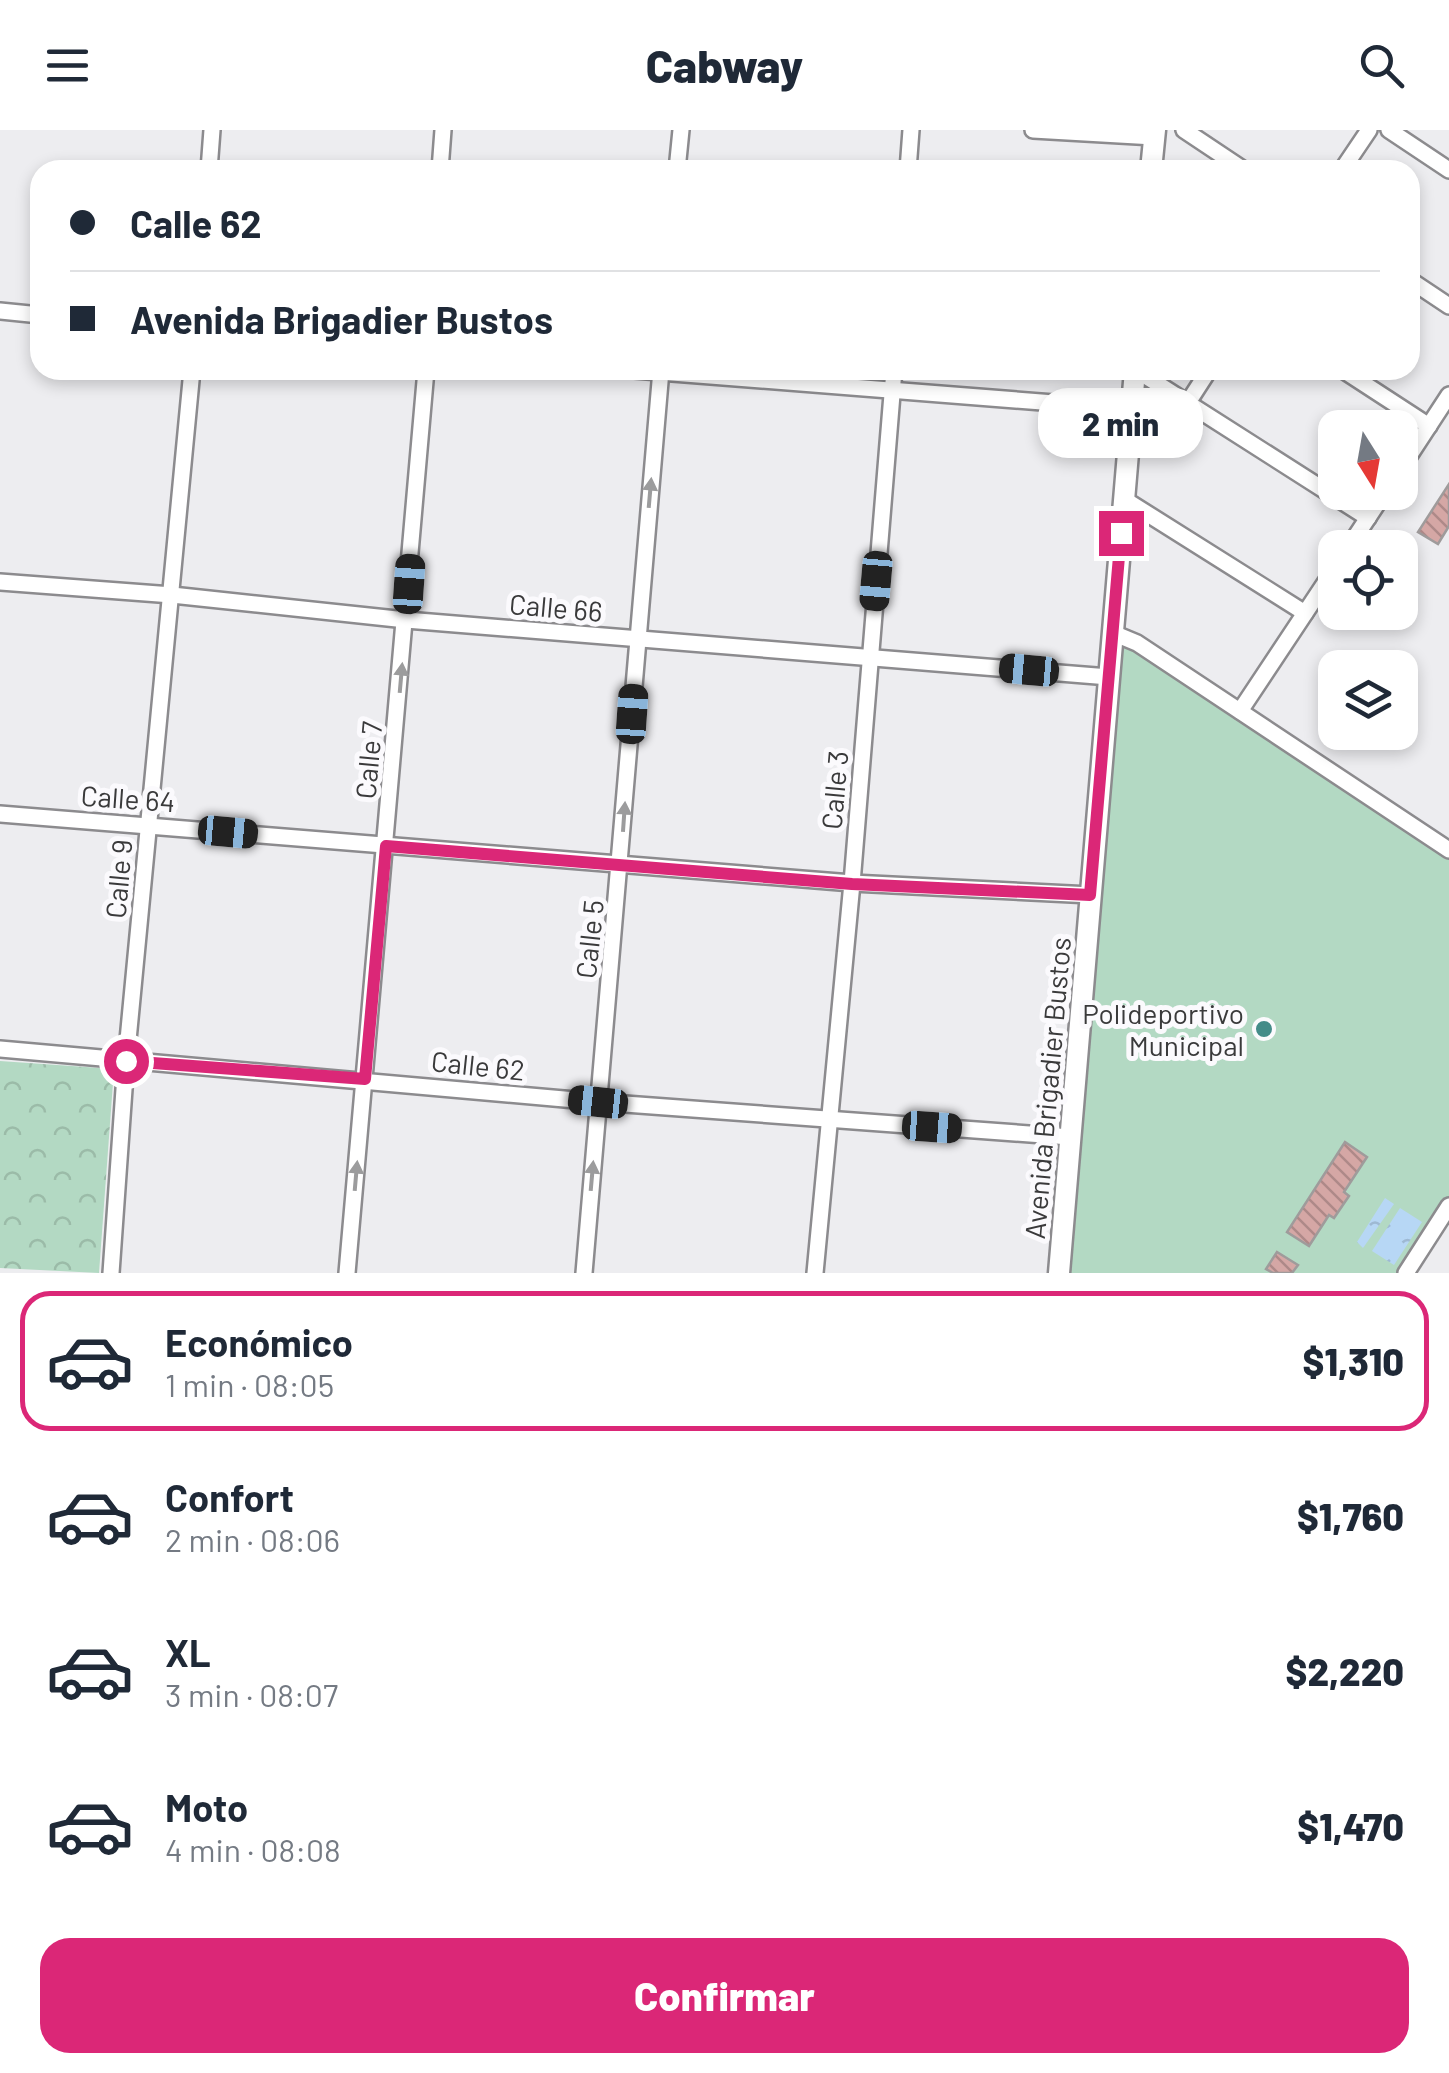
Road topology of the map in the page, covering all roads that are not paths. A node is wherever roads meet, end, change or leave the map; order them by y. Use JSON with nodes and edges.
{"nodes":[{"id":1,"x":212,"y":130,"type":"edge"},
{"id":2,"x":443,"y":130,"type":"edge"},
{"id":3,"x":680,"y":130,"type":"edge"},
{"id":4,"x":911,"y":130,"type":"edge"},
{"id":5,"x":1032,"y":130,"type":"edge"},
{"id":6,"x":1184,"y":130,"type":"edge"},
{"id":7,"x":1369,"y":130,"type":"edge"},
{"id":8,"x":1388,"y":130,"type":"edge"},
{"id":9,"x":1154,"y":134,"type":"edge"},
{"id":10,"x":210,"y":160,"type":"edge"},
{"id":11,"x":441,"y":160,"type":"edge"},
{"id":12,"x":678,"y":160,"type":"edge"},
{"id":13,"x":909,"y":160,"type":"edge"},
{"id":14,"x":1153,"y":160,"type":"edge"},
{"id":15,"x":1229,"y":160,"type":"edge"},
{"id":16,"x":1349,"y":160,"type":"edge"},
{"id":17,"x":1449,"y":170,"type":"edge"},
{"id":18,"x":1420,"y":287,"type":"edge"},
{"id":19,"x":1449,"y":306,"type":"edge"},
{"id":20,"x":0,"y":311,"type":"edge"},
{"id":21,"x":30,"y":314,"type":"edge"},
{"id":22,"x":191,"y":380,"type":"edge"},
{"id":23,"x":425,"y":380,"type":"edge"},
{"id":24,"x":660,"y":380,"type":"edge"},
{"id":25,"x":770,"y":380,"type":"edge"},
{"id":26,"x":893,"y":380,"type":"edge"},
{"id":27,"x":1134,"y":380,"type":"edge"},
{"id":28,"x":1150,"y":380,"type":"edge"},
{"id":29,"x":1203,"y":380,"type":"edge"},
{"id":30,"x":1358,"y":380,"type":"edge"},
{"id":31,"x":892,"y":390,"type":"junction"},
{"id":32,"x":1449,"y":396,"type":"edge"},
{"id":33,"x":1187,"y":404,"type":"junction"},
{"id":34,"x":1132,"y":410,"type":"junction"},
{"id":35,"x":1428,"y":426,"type":"junction"},
{"id":36,"x":1418,"y":442,"type":"edge"},
{"id":37,"x":1124,"y":499,"type":"junction"},
{"id":38,"x":1373,"y":510,"type":"edge"},
{"id":39,"x":1368,"y":518,"type":"junction"},
{"id":40,"x":1360,"y":530,"type":"edge"},
{"id":41,"x":0,"y":582,"type":"edge"},
{"id":42,"x":1318,"y":594,"type":"edge"},
{"id":43,"x":172,"y":595,"type":"junction"},
{"id":44,"x":1305,"y":614,"type":"junction"},
{"id":45,"x":406,"y":620,"type":"junction"},
{"id":46,"x":1113,"y":633,"type":"junction"},
{"id":47,"x":638,"y":638,"type":"junction"},
{"id":48,"x":870,"y":657,"type":"junction"},
{"id":49,"x":1109,"y":677,"type":"junction"},
{"id":50,"x":1240,"y":712,"type":"junction"},
{"id":51,"x":0,"y":814,"type":"edge"},
{"id":52,"x":148,"y":824,"type":"junction"},
{"id":53,"x":386,"y":846,"type":"junction"},
{"id":54,"x":1449,"y":850,"type":"edge"},
{"id":55,"x":621,"y":866,"type":"junction"},
{"id":56,"x":852,"y":884,"type":"junction"},
{"id":57,"x":1090,"y":895,"type":"junction"},
{"id":58,"x":0,"y":1049,"type":"edge"},
{"id":59,"x":126,"y":1061,"type":"junction"},
{"id":60,"x":365,"y":1079,"type":"junction"},
{"id":61,"x":598,"y":1102,"type":"junction"},
{"id":62,"x":828,"y":1120,"type":"junction"},
{"id":63,"x":1070,"y":1137,"type":"junction"},
{"id":64,"x":1449,"y":1206,"type":"edge"},
{"id":65,"x":112,"y":1273,"type":"edge"},
{"id":66,"x":347,"y":1273,"type":"edge"},
{"id":67,"x":584,"y":1273,"type":"edge"},
{"id":68,"x":815,"y":1273,"type":"edge"},
{"id":69,"x":1059,"y":1273,"type":"edge"},
{"id":70,"x":1406,"y":1273,"type":"edge"}],
"edges":[{"from":1,"to":10,"type":"street"},
{"from":2,"to":11,"type":"street"},
{"from":3,"to":12,"type":"street"},
{"from":4,"to":13,"type":"street"},
{"from":5,"to":9,"type":"street"},
{"from":6,"to":15,"type":"street"},
{"from":7,"to":16,"type":"street"},
{"from":8,"to":17,"type":"street"},
{"from":9,"to":14,"type":"street"},
{"from":18,"to":19,"type":"street"},
{"from":20,"to":21,"type":"street"},
{"from":22,"to":43,"type":"street","name":"Calle 9"},
{"from":23,"to":45,"type":"street","name":"Calle 7"},
{"from":47,"to":24,"type":"street","name":"Calle 5","one_way":true},
{"from":25,"to":31,"type":"street"},
{"from":26,"to":31,"type":"street","name":"Calle 3"},
{"from":27,"to":34,"type":"street","name":"Avenida Brigadier Bustos"},
{"from":28,"to":33,"type":"street"},
{"from":29,"to":33,"type":"street"},
{"from":30,"to":35,"type":"street"},
{"from":31,"to":34,"type":"street"},
{"from":31,"to":48,"type":"street","name":"Calle 3"},
{"from":32,"to":35,"type":"street"},
{"from":33,"to":39,"type":"street"},
{"from":34,"to":37,"type":"street","name":"Avenida Brigadier Bustos"},
{"from":35,"to":36,"type":"street"},
{"from":37,"to":44,"type":"street"},
{"from":37,"to":46,"type":"street","name":"Avenida Brigadier Bustos"},
{"from":38,"to":39,"type":"street"},
{"from":39,"to":40,"type":"street"},
{"from":41,"to":43,"type":"street","name":"Calle 66"},
{"from":42,"to":44,"type":"street"},
{"from":43,"to":45,"type":"street","name":"Calle 66"},
{"from":43,"to":52,"type":"street","name":"Calle 9"},
{"from":44,"to":50,"type":"street"},
{"from":45,"to":47,"type":"street","name":"Calle 66"},
{"from":53,"to":45,"type":"street","name":"Calle 7","one_way":true},
{"from":46,"to":49,"type":"street","name":"Avenida Brigadier Bustos"},
{"from":46,"to":50,"type":"street"},
{"from":47,"to":48,"type":"street","name":"Calle 66"},
{"from":55,"to":47,"type":"street","name":"Calle 5","one_way":true},
{"from":48,"to":49,"type":"street","name":"Calle 66"},
{"from":48,"to":56,"type":"street","name":"Calle 3"},
{"from":49,"to":57,"type":"street","name":"Avenida Brigadier Bustos"},
{"from":50,"to":54,"type":"street"},
{"from":51,"to":52,"type":"street","name":"Calle 64"},
{"from":52,"to":53,"type":"street","name":"Calle 64"},
{"from":52,"to":59,"type":"street","name":"Calle 9"},
{"from":53,"to":55,"type":"street","name":"Calle 64"},
{"from":53,"to":60,"type":"street","name":"Calle 7"},
{"from":55,"to":56,"type":"street","name":"Calle 64"},
{"from":55,"to":61,"type":"street","name":"Calle 5"},
{"from":56,"to":57,"type":"street","name":"Calle 64"},
{"from":56,"to":62,"type":"street","name":"Calle 3"},
{"from":57,"to":63,"type":"street","name":"Avenida Brigadier Bustos"},
{"from":58,"to":59,"type":"street","name":"Calle 62"},
{"from":59,"to":60,"type":"street","name":"Calle 62"},
{"from":59,"to":65,"type":"street","name":"Calle 9"},
{"from":60,"to":61,"type":"street","name":"Calle 62"},
{"from":66,"to":60,"type":"street","name":"Calle 7","one_way":true},
{"from":61,"to":62,"type":"street","name":"Calle 62"},
{"from":67,"to":61,"type":"street","name":"Calle 5","one_way":true},
{"from":62,"to":63,"type":"street","name":"Calle 62"},
{"from":62,"to":68,"type":"street","name":"Calle 3"},
{"from":63,"to":69,"type":"street","name":"Avenida Brigadier Bustos"},
{"from":64,"to":70,"type":"street"}]}
